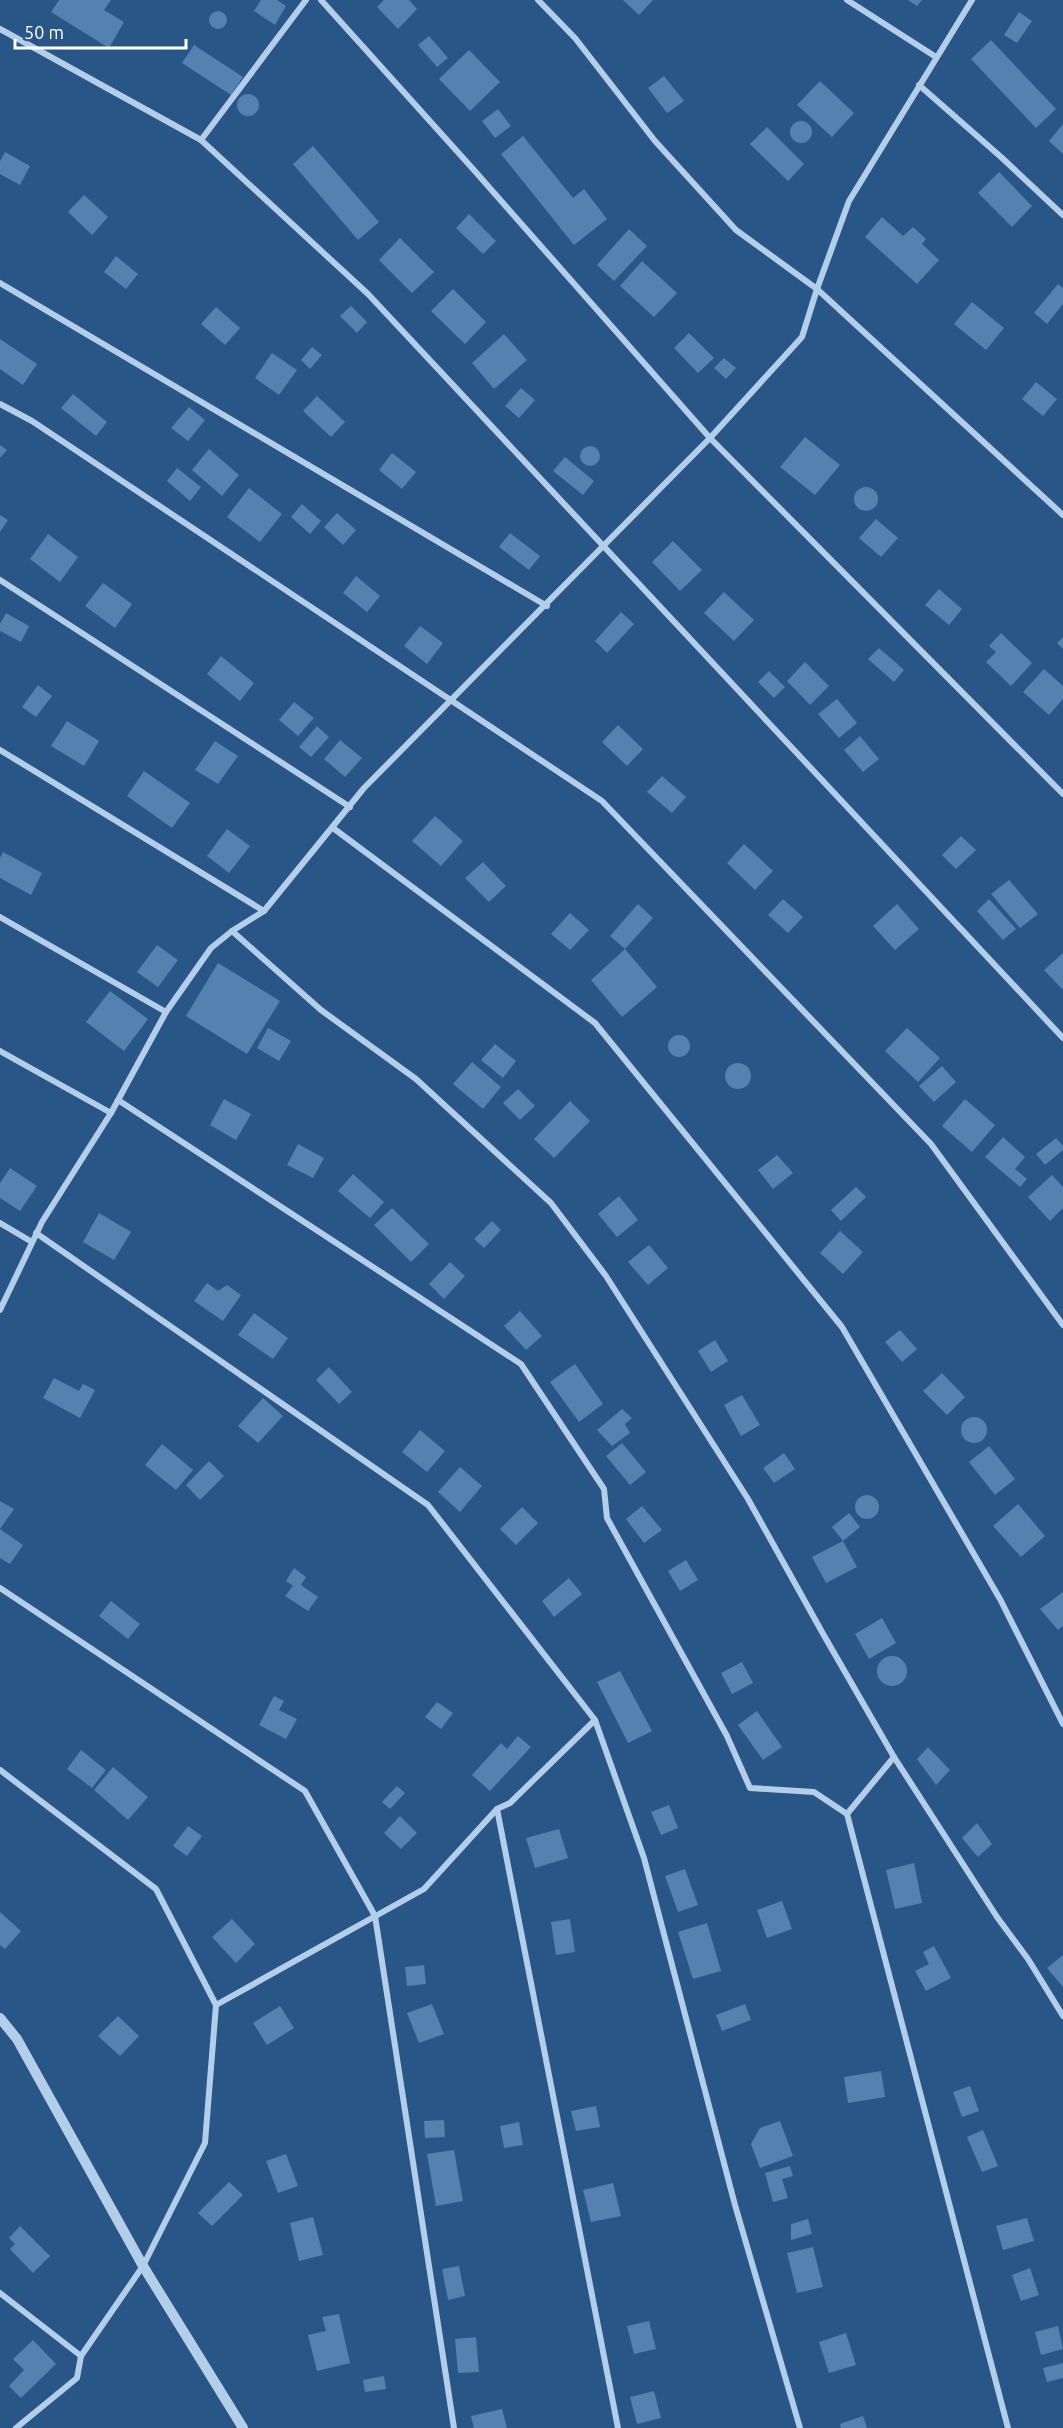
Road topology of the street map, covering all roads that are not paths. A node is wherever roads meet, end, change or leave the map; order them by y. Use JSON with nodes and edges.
{"nodes":[{"id":1,"x":306,"y":0,"type":"edge"},
{"id":2,"x":321,"y":0,"type":"edge"},
{"id":3,"x":538,"y":0,"type":"edge"},
{"id":4,"x":847,"y":0,"type":"edge"},
{"id":5,"x":972,"y":0,"type":"edge"},
{"id":6,"x":0,"y":29,"type":"edge"},
{"id":7,"x":936,"y":57,"type":"junction"},
{"id":8,"x":920,"y":85,"type":"junction"},
{"id":9,"x":201,"y":140,"type":"junction"},
{"id":10,"x":1063,"y":215,"type":"edge"},
{"id":11,"x":0,"y":283,"type":"edge"},
{"id":12,"x":817,"y":289,"type":"junction"},
{"id":13,"x":0,"y":404,"type":"edge"},
{"id":14,"x":710,"y":438,"type":"junction"},
{"id":15,"x":1063,"y":515,"type":"edge"},
{"id":16,"x":603,"y":546,"type":"junction"},
{"id":17,"x":0,"y":580,"type":"edge"},
{"id":18,"x":547,"y":606,"type":"junction"},
{"id":19,"x":452,"y":700,"type":"junction"},
{"id":20,"x":0,"y":750,"type":"edge"},
{"id":21,"x":1063,"y":794,"type":"edge"},
{"id":22,"x":350,"y":807,"type":"junction"},
{"id":23,"x":333,"y":828,"type":"junction"},
{"id":24,"x":264,"y":911,"type":"junction"},
{"id":25,"x":0,"y":917,"type":"edge"},
{"id":26,"x":232,"y":931,"type":"junction"},
{"id":27,"x":166,"y":1011,"type":"junction"},
{"id":28,"x":1063,"y":1038,"type":"edge"},
{"id":29,"x":0,"y":1051,"type":"edge"},
{"id":30,"x":118,"y":1100,"type":"junction"},
{"id":31,"x":111,"y":1113,"type":"junction"},
{"id":32,"x":0,"y":1223,"type":"edge"},
{"id":33,"x":36,"y":1233,"type":"junction"},
{"id":34,"x":32,"y":1242,"type":"junction"},
{"id":35,"x":0,"y":1310,"type":"edge"},
{"id":36,"x":1063,"y":1325,"type":"edge"},
{"id":37,"x":0,"y":1588,"type":"edge"},
{"id":38,"x":595,"y":1720,"type":"junction"},
{"id":39,"x":1063,"y":1724,"type":"edge"},
{"id":40,"x":894,"y":1757,"type":"junction"},
{"id":41,"x":0,"y":1770,"type":"edge"},
{"id":42,"x":497,"y":1809,"type":"junction"},
{"id":43,"x":847,"y":1814,"type":"junction"},
{"id":44,"x":375,"y":1916,"type":"junction"},
{"id":45,"x":216,"y":2005,"type":"junction"},
{"id":46,"x":1063,"y":2016,"type":"edge"},
{"id":47,"x":0,"y":2018,"type":"edge"},
{"id":48,"x":143,"y":2266,"type":"junction"},
{"id":49,"x":0,"y":2293,"type":"edge"},
{"id":50,"x":81,"y":2356,"type":"junction"},
{"id":51,"x":16,"y":2428,"type":"edge"},
{"id":52,"x":243,"y":2428,"type":"edge"},
{"id":53,"x":454,"y":2428,"type":"edge"},
{"id":54,"x":618,"y":2428,"type":"edge"},
{"id":55,"x":800,"y":2428,"type":"edge"},
{"id":56,"x":1008,"y":2428,"type":"edge"}],
"edges":[{"from":1,"to":9,"type":"street"},
{"from":2,"to":14,"type":"street"},
{"from":3,"to":12,"type":"street"},
{"from":4,"to":7,"type":"street"},
{"from":5,"to":7,"type":"street"},
{"from":6,"to":9,"type":"street"},
{"from":7,"to":8,"type":"street"},
{"from":8,"to":10,"type":"street"},
{"from":8,"to":12,"type":"street"},
{"from":9,"to":16,"type":"street"},
{"from":11,"to":18,"type":"street"},
{"from":12,"to":14,"type":"street"},
{"from":12,"to":15,"type":"street"},
{"from":13,"to":19,"type":"street"},
{"from":14,"to":16,"type":"street"},
{"from":14,"to":21,"type":"street"},
{"from":16,"to":18,"type":"street"},
{"from":16,"to":28,"type":"street"},
{"from":17,"to":22,"type":"street"},
{"from":18,"to":19,"type":"street"},
{"from":19,"to":22,"type":"street"},
{"from":19,"to":36,"type":"street"},
{"from":20,"to":24,"type":"street"},
{"from":22,"to":23,"type":"street"},
{"from":23,"to":24,"type":"street"},
{"from":23,"to":39,"type":"street"},
{"from":24,"to":26,"type":"street"},
{"from":25,"to":27,"type":"street"},
{"from":26,"to":27,"type":"street"},
{"from":26,"to":40,"type":"street"},
{"from":27,"to":30,"type":"street"},
{"from":29,"to":31,"type":"street"},
{"from":30,"to":31,"type":"street"},
{"from":30,"to":43,"type":"street"},
{"from":31,"to":33,"type":"street"},
{"from":32,"to":34,"type":"street"},
{"from":33,"to":34,"type":"street"},
{"from":33,"to":38,"type":"street"},
{"from":34,"to":35,"type":"street"},
{"from":37,"to":44,"type":"street"},
{"from":38,"to":42,"type":"street"},
{"from":38,"to":55,"type":"street"},
{"from":40,"to":43,"type":"street"},
{"from":40,"to":46,"type":"street"},
{"from":41,"to":45,"type":"street"},
{"from":42,"to":44,"type":"street"},
{"from":42,"to":54,"type":"street"},
{"from":43,"to":56,"type":"street"},
{"from":44,"to":45,"type":"street"},
{"from":44,"to":53,"type":"street"},
{"from":45,"to":48,"type":"street"},
{"from":47,"to":48,"type":"street"},
{"from":48,"to":50,"type":"street"},
{"from":48,"to":52,"type":"street"},
{"from":49,"to":50,"type":"street"},
{"from":50,"to":51,"type":"street"}]}
